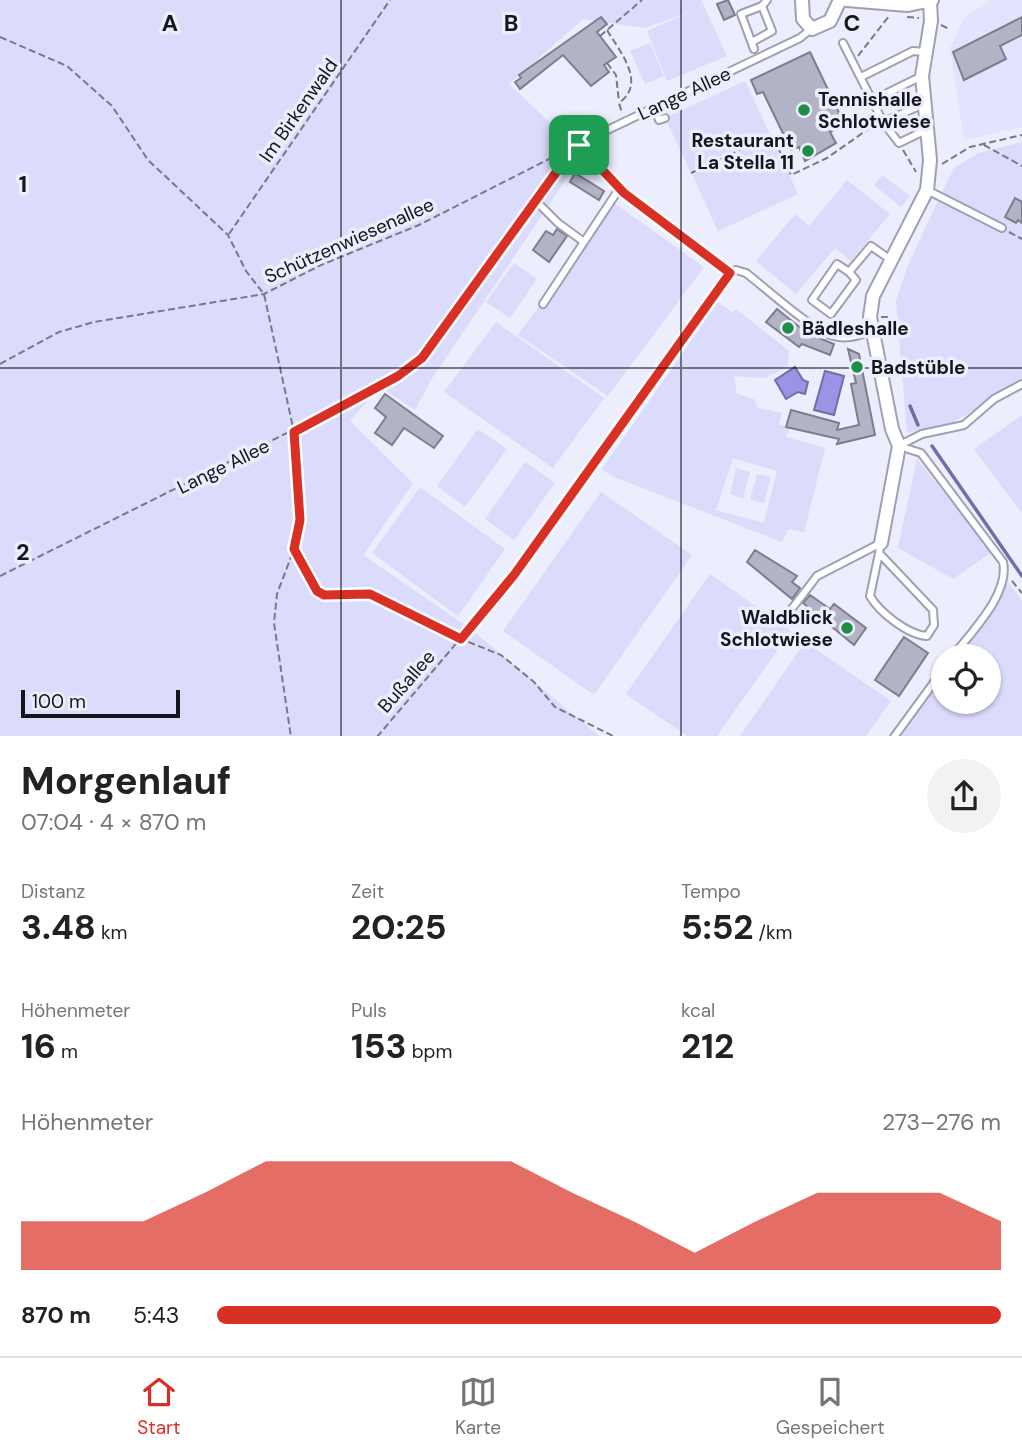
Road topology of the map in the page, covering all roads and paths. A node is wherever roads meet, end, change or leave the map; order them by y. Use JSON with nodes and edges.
{"nodes":[{"id":1,"x":390,"y":0,"type":"edge"},
{"id":2,"x":642,"y":0,"type":"edge"},
{"id":3,"x":802,"y":0,"type":"edge"},
{"id":4,"x":840,"y":0,"type":"edge"},
{"id":5,"x":847,"y":0,"type":"edge"},
{"id":6,"x":931,"y":0,"type":"edge"},
{"id":7,"x":764,"y":3,"type":"edge"},
{"id":8,"x":890,"y":16,"type":"dead end"},
{"id":9,"x":812,"y":29,"type":"junction"},
{"id":10,"x":607,"y":30,"type":"junction"},
{"id":11,"x":600,"y":36,"type":"dead end"},
{"id":12,"x":0,"y":37,"type":"edge"},
{"id":13,"x":843,"y":43,"type":"dead end"},
{"id":14,"x":924,"y":52,"type":"junction"},
{"id":15,"x":607,"y":63,"type":"dead end"},
{"id":16,"x":852,"y":63,"type":"junction"},
{"id":17,"x":922,"y":76,"type":"junction"},
{"id":18,"x":861,"y":77,"type":"junction"},
{"id":19,"x":873,"y":100,"type":"junction"},
{"id":20,"x":619,"y":103,"type":"junction"},
{"id":21,"x":924,"y":104,"type":"junction"},
{"id":22,"x":654,"y":106,"type":"junction"},
{"id":23,"x":665,"y":118,"type":"dead end"},
{"id":24,"x":625,"y":121,"type":"junction"},
{"id":25,"x":883,"y":121,"type":"junction"},
{"id":26,"x":926,"y":130,"type":"junction"},
{"id":27,"x":1022,"y":135,"type":"edge"},
{"id":28,"x":898,"y":144,"type":"junction"},
{"id":29,"x":579,"y":145,"type":"junction"},
{"id":30,"x":983,"y":145,"type":"junction"},
{"id":31,"x":561,"y":153,"type":"dead end"},
{"id":32,"x":953,"y":155,"type":"dead end"},
{"id":33,"x":1022,"y":166,"type":"edge"},
{"id":34,"x":691,"y":173,"type":"dead end"},
{"id":35,"x":930,"y":173,"type":"junction"},
{"id":36,"x":620,"y":189,"type":"junction"},
{"id":37,"x":927,"y":190,"type":"junction"},
{"id":38,"x":537,"y":201,"type":"junction"},
{"id":39,"x":1002,"y":228,"type":"joint"},
{"id":40,"x":228,"y":235,"type":"junction"},
{"id":41,"x":1022,"y":239,"type":"edge"},
{"id":42,"x":584,"y":242,"type":"junction"},
{"id":43,"x":891,"y":260,"type":"junction"},
{"id":44,"x":849,"y":272,"type":"junction"},
{"id":45,"x":730,"y":273,"type":"junction"},
{"id":46,"x":264,"y":294,"type":"junction"},
{"id":47,"x":543,"y":304,"type":"dead end"},
{"id":48,"x":871,"y":332,"type":"junction"},
{"id":49,"x":0,"y":364,"type":"edge"},
{"id":50,"x":1022,"y":384,"type":"edge"},
{"id":51,"x":332,"y":410,"type":"joint"},
{"id":52,"x":294,"y":432,"type":"junction"},
{"id":53,"x":899,"y":446,"type":"junction"},
{"id":54,"x":880,"y":548,"type":"junction"},
{"id":55,"x":294,"y":549,"type":"junction"},
{"id":56,"x":1004,"y":574,"type":"junction"},
{"id":57,"x":0,"y":576,"type":"edge"},
{"id":58,"x":1022,"y":593,"type":"edge"},
{"id":59,"x":792,"y":621,"type":"dead end"},
{"id":60,"x":461,"y":639,"type":"junction"},
{"id":61,"x":961,"y":644,"type":"edge"},
{"id":62,"x":931,"y":686,"type":"edge"},
{"id":63,"x":290,"y":736,"type":"edge"},
{"id":64,"x":378,"y":736,"type":"edge"},
{"id":65,"x":613,"y":736,"type":"edge"},
{"id":66,"x":895,"y":736,"type":"edge"}],
"edges":[{"from":1,"to":40,"type":"path","name":"Im Birkenwald"},
{"from":2,"to":10,"type":"path"},
{"from":3,"to":9,"type":"street"},
{"from":4,"to":9,"type":"street"},
{"from":5,"to":6,"type":"street"},
{"from":6,"to":14,"type":"street"},
{"from":7,"to":7,"type":"lane"},
{"from":8,"to":16,"type":"path"},
{"from":9,"to":22,"type":"lane","name":"Lange Allee"},
{"from":10,"to":11,"type":"path"},
{"from":10,"to":20,"type":"path"},
{"from":12,"to":40,"type":"path"},
{"from":13,"to":16,"type":"lane"},
{"from":14,"to":17,"type":"street"},
{"from":14,"to":18,"type":"lane"},
{"from":15,"to":20,"type":"path"},
{"from":16,"to":18,"type":"lane"},
{"from":17,"to":19,"type":"lane"},
{"from":17,"to":21,"type":"street"},
{"from":18,"to":19,"type":"lane"},
{"from":19,"to":25,"type":"lane"},
{"from":20,"to":24,"type":"path"},
{"from":21,"to":25,"type":"lane"},
{"from":21,"to":26,"type":"street"},
{"from":22,"to":23,"type":"lane"},
{"from":22,"to":24,"type":"lane","name":"Lange Allee"},
{"from":24,"to":29,"type":"lane","name":"Lange Allee"},
{"from":25,"to":28,"type":"lane"},
{"from":25,"to":34,"type":"path"},
{"from":26,"to":28,"type":"lane"},
{"from":26,"to":35,"type":"street"},
{"from":27,"to":30,"type":"path"},
{"from":28,"to":35,"type":"path"},
{"from":29,"to":36,"type":"lane"},
{"from":29,"to":38,"type":"lane","name":"Lange Allee"},
{"from":30,"to":32,"type":"path"},
{"from":30,"to":33,"type":"path"},
{"from":31,"to":46,"type":"path","name":"Schützenwiesenallee"},
{"from":35,"to":37,"type":"street"},
{"from":36,"to":42,"type":"lane"},
{"from":36,"to":45,"type":"lane"},
{"from":37,"to":39,"type":"lane"},
{"from":37,"to":43,"type":"street"},
{"from":38,"to":42,"type":"lane"},
{"from":38,"to":51,"type":"lane","name":"Lange Allee"},
{"from":39,"to":41,"type":"path"},
{"from":40,"to":46,"type":"path"},
{"from":42,"to":47,"type":"lane"},
{"from":43,"to":44,"type":"lane"},
{"from":43,"to":48,"type":"street"},
{"from":44,"to":44,"type":"lane"},
{"from":45,"to":48,"type":"lane"},
{"from":45,"to":60,"type":"path","name":"Bußallee"},
{"from":46,"to":49,"type":"path","name":"Schützenwiesenallee"},
{"from":46,"to":52,"type":"path"},
{"from":48,"to":53,"type":"street"},
{"from":50,"to":53,"type":"lane"},
{"from":51,"to":52,"type":"path","name":"Lange Allee"},
{"from":52,"to":55,"type":"path"},
{"from":52,"to":57,"type":"path","name":"Lange Allee"},
{"from":53,"to":54,"type":"street"},
{"from":53,"to":56,"type":"lane"},
{"from":54,"to":54,"type":"lane"},
{"from":54,"to":59,"type":"lane"},
{"from":55,"to":60,"type":"path"},
{"from":55,"to":63,"type":"path"},
{"from":56,"to":58,"type":"path"},
{"from":56,"to":61,"type":"lane"},
{"from":60,"to":64,"type":"path","name":"Bußallee"},
{"from":60,"to":65,"type":"path"},
{"from":62,"to":66,"type":"lane"}]}
